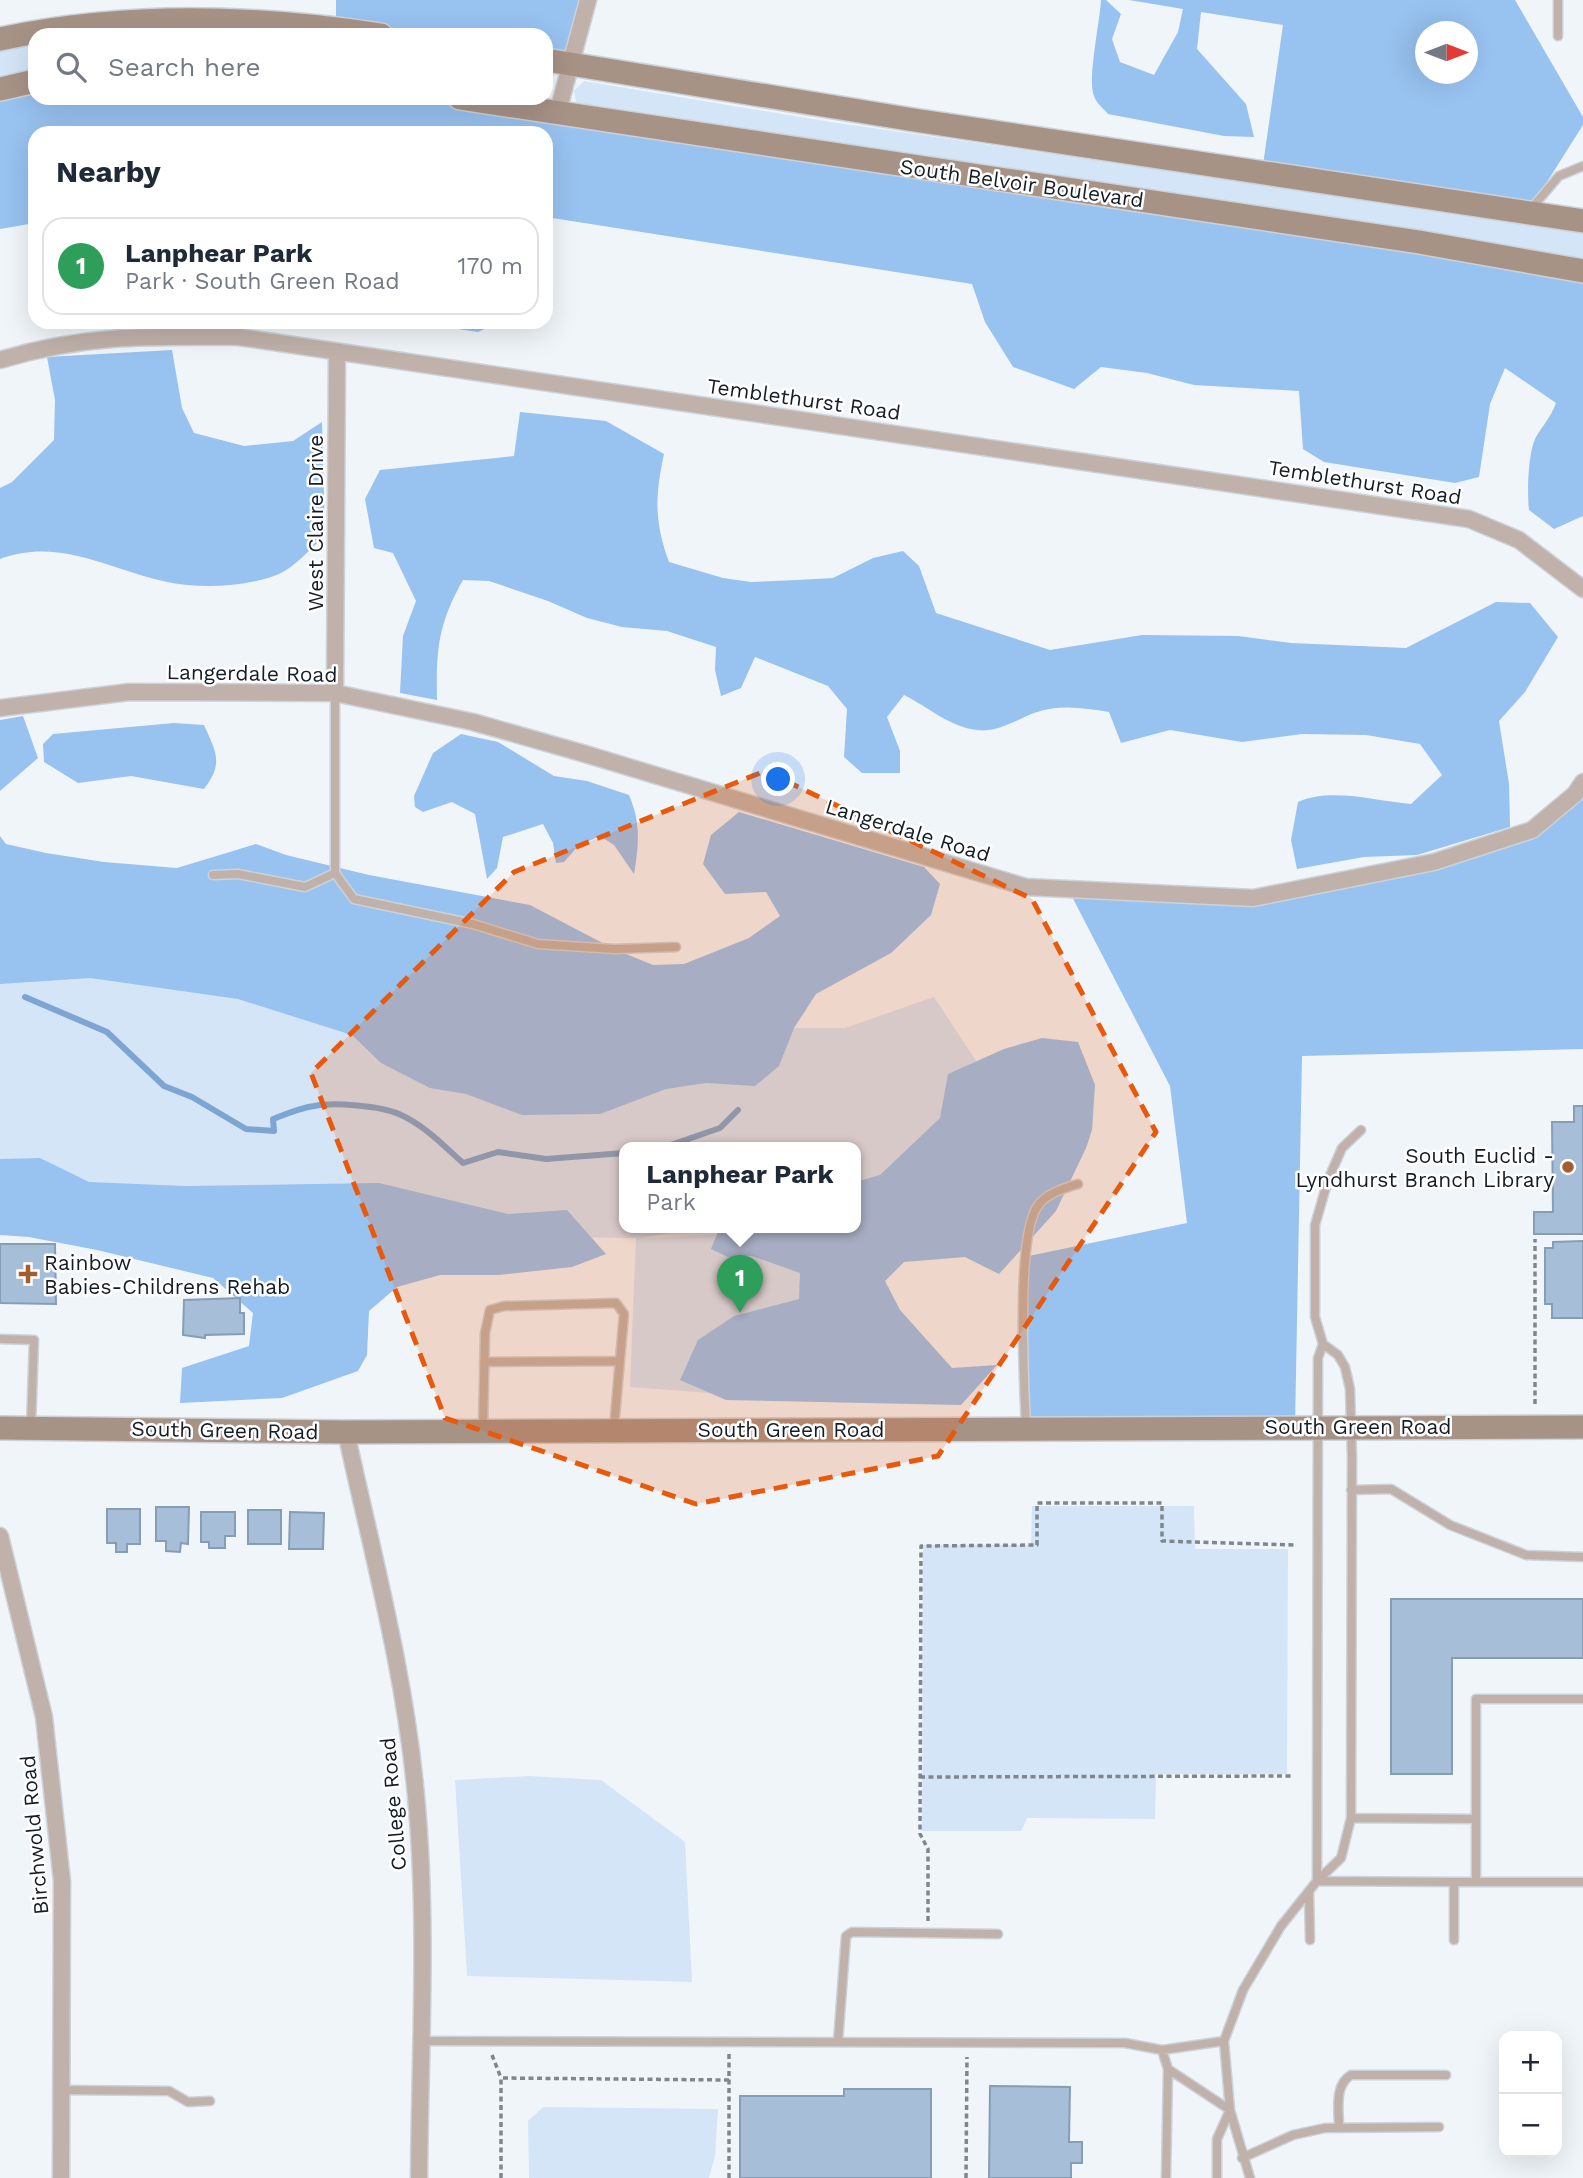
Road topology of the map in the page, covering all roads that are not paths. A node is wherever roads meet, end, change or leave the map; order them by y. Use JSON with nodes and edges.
{"nodes":[{"id":1,"x":589,"y":0,"type":"edge"},
{"id":2,"x":1558,"y":0,"type":"edge"},
{"id":3,"x":64,"y":28,"type":"edge"},
{"id":4,"x":311,"y":28,"type":"edge"},
{"id":5,"x":28,"y":34,"type":"edge"},
{"id":6,"x":1558,"y":36,"type":"dead end"},
{"id":7,"x":0,"y":39,"type":"edge"},
{"id":8,"x":553,"y":61,"type":"edge"},
{"id":9,"x":573,"y":64,"type":"junction"},
{"id":10,"x":28,"y":83,"type":"edge"},
{"id":11,"x":0,"y":89,"type":"edge"},
{"id":12,"x":500,"y":105,"type":"edge"},
{"id":13,"x":557,"y":115,"type":"junction"},
{"id":14,"x":1583,"y":166,"type":"edge"},
{"id":15,"x":1528,"y":212,"type":"junction"},
{"id":16,"x":1583,"y":221,"type":"edge"},
{"id":17,"x":1583,"y":271,"type":"edge"},
{"id":18,"x":337,"y":352,"type":"junction"},
{"id":19,"x":0,"y":360,"type":"edge"},
{"id":20,"x":1583,"y":589,"type":"edge"},
{"id":21,"x":335,"y":693,"type":"junction"},
{"id":22,"x":0,"y":708,"type":"edge"},
{"id":23,"x":1583,"y":782,"type":"edge"},
{"id":24,"x":335,"y":873,"type":"junction"},
{"id":25,"x":214,"y":875,"type":"dead end"},
{"id":26,"x":676,"y":947,"type":"dead end"},
{"id":27,"x":1361,"y":1130,"type":"dead end"},
{"id":28,"x":1078,"y":1184,"type":"dead end"},
{"id":29,"x":0,"y":1339,"type":"edge"},
{"id":30,"x":1323,"y":1344,"type":"junction"},
{"id":31,"x":620,"y":1361,"type":"junction"},
{"id":32,"x":484,"y":1362,"type":"junction"},
{"id":33,"x":1319,"y":1426,"type":"junction"},
{"id":34,"x":1351,"y":1426,"type":"junction"},
{"id":35,"x":1026,"y":1427,"type":"junction"},
{"id":36,"x":1583,"y":1427,"type":"edge"},
{"id":37,"x":0,"y":1428,"type":"edge"},
{"id":38,"x":31,"y":1429,"type":"junction"},
{"id":39,"x":614,"y":1430,"type":"junction"},
{"id":40,"x":483,"y":1431,"type":"junction"},
{"id":41,"x":346,"y":1432,"type":"junction"},
{"id":42,"x":1351,"y":1490,"type":"junction"},
{"id":43,"x":0,"y":1536,"type":"edge"},
{"id":44,"x":1583,"y":1557,"type":"edge"},
{"id":45,"x":1583,"y":1699,"type":"edge"},
{"id":46,"x":1351,"y":1818,"type":"junction"},
{"id":47,"x":1475,"y":1819,"type":"junction"},
{"id":48,"x":1317,"y":1881,"type":"junction"},
{"id":49,"x":1454,"y":1882,"type":"junction"},
{"id":50,"x":1476,"y":1882,"type":"junction"},
{"id":51,"x":1583,"y":1882,"type":"edge"},
{"id":52,"x":1309,"y":1892,"type":"junction"},
{"id":53,"x":998,"y":1934,"type":"dead end"},
{"id":54,"x":1310,"y":1940,"type":"dead end"},
{"id":55,"x":1454,"y":1940,"type":"dead end"},
{"id":56,"x":421,"y":2041,"type":"junction"},
{"id":57,"x":1224,"y":2041,"type":"junction"},
{"id":58,"x":838,"y":2042,"type":"junction"},
{"id":59,"x":1162,"y":2050,"type":"junction"},
{"id":60,"x":1168,"y":2069,"type":"junction"},
{"id":61,"x":1446,"y":2075,"type":"dead end"},
{"id":62,"x":61,"y":2090,"type":"junction"},
{"id":63,"x":210,"y":2101,"type":"dead end"},
{"id":64,"x":1230,"y":2110,"type":"junction"},
{"id":65,"x":1439,"y":2127,"type":"dead end"},
{"id":66,"x":1339,"y":2128,"type":"junction"},
{"id":67,"x":1242,"y":2158,"type":"junction"},
{"id":68,"x":61,"y":2178,"type":"edge"},
{"id":69,"x":419,"y":2178,"type":"edge"},
{"id":70,"x":1166,"y":2178,"type":"edge"},
{"id":71,"x":1217,"y":2178,"type":"edge"},
{"id":72,"x":1250,"y":2178,"type":"edge"}],
"edges":[{"from":1,"to":9,"type":"street"},
{"from":2,"to":6,"type":"lane"},
{"from":3,"to":4,"type":"street"},
{"from":5,"to":7,"type":"street"},
{"from":8,"to":9,"type":"street"},
{"from":9,"to":13,"type":"street"},
{"from":9,"to":15,"type":"street"},
{"from":10,"to":11,"type":"street"},
{"from":12,"to":13,"type":"street","name":"South Belvoir Boulevard"},
{"from":13,"to":17,"type":"street","name":"South Belvoir Boulevard"},
{"from":14,"to":15,"type":"lane"},
{"from":15,"to":16,"type":"street"},
{"from":18,"to":19,"type":"street","name":"Temblethurst Road"},
{"from":18,"to":20,"type":"street","name":"Temblethurst Road"},
{"from":18,"to":21,"type":"street","name":"West Claire Drive"},
{"from":21,"to":22,"type":"street","name":"Langerdale Road"},
{"from":21,"to":23,"type":"street","name":"Langerdale Road"},
{"from":21,"to":24,"type":"lane"},
{"from":24,"to":25,"type":"lane"},
{"from":24,"to":26,"type":"lane"},
{"from":27,"to":30,"type":"lane"},
{"from":28,"to":35,"type":"lane"},
{"from":29,"to":38,"type":"lane"},
{"from":30,"to":33,"type":"lane"},
{"from":30,"to":34,"type":"lane"},
{"from":31,"to":32,"type":"lane"},
{"from":31,"to":32,"type":"lane"},
{"from":31,"to":39,"type":"lane"},
{"from":32,"to":40,"type":"lane"},
{"from":33,"to":34,"type":"street","name":"South Green Road"},
{"from":33,"to":35,"type":"street","name":"South Green Road"},
{"from":33,"to":48,"type":"lane"},
{"from":34,"to":36,"type":"street","name":"South Green Road"},
{"from":34,"to":42,"type":"lane"},
{"from":35,"to":39,"type":"street","name":"South Green Road"},
{"from":37,"to":38,"type":"street","name":"South Green Road"},
{"from":38,"to":41,"type":"street","name":"South Green Road"},
{"from":39,"to":40,"type":"street","name":"South Green Road"},
{"from":40,"to":41,"type":"street","name":"South Green Road"},
{"from":41,"to":56,"type":"street","name":"College Road"},
{"from":42,"to":44,"type":"lane"},
{"from":42,"to":46,"type":"lane"},
{"from":43,"to":62,"type":"street","name":"Birchwold Road"},
{"from":45,"to":47,"type":"lane"},
{"from":46,"to":47,"type":"lane"},
{"from":46,"to":48,"type":"lane"},
{"from":47,"to":50,"type":"lane"},
{"from":48,"to":49,"type":"lane"},
{"from":48,"to":52,"type":"lane"},
{"from":49,"to":50,"type":"lane"},
{"from":49,"to":55,"type":"lane"},
{"from":50,"to":51,"type":"lane"},
{"from":52,"to":54,"type":"lane"},
{"from":52,"to":57,"type":"lane"},
{"from":53,"to":58,"type":"lane"},
{"from":56,"to":58,"type":"lane"},
{"from":56,"to":69,"type":"street","name":"College Road"},
{"from":57,"to":59,"type":"lane"},
{"from":57,"to":64,"type":"lane"},
{"from":58,"to":59,"type":"lane"},
{"from":59,"to":60,"type":"lane"},
{"from":60,"to":64,"type":"lane"},
{"from":60,"to":70,"type":"lane"},
{"from":61,"to":66,"type":"lane"},
{"from":62,"to":63,"type":"lane"},
{"from":62,"to":68,"type":"street","name":"Birchwold Road"},
{"from":64,"to":67,"type":"lane"},
{"from":64,"to":71,"type":"lane"},
{"from":65,"to":66,"type":"lane"},
{"from":66,"to":67,"type":"lane"},
{"from":67,"to":72,"type":"lane"}]}
